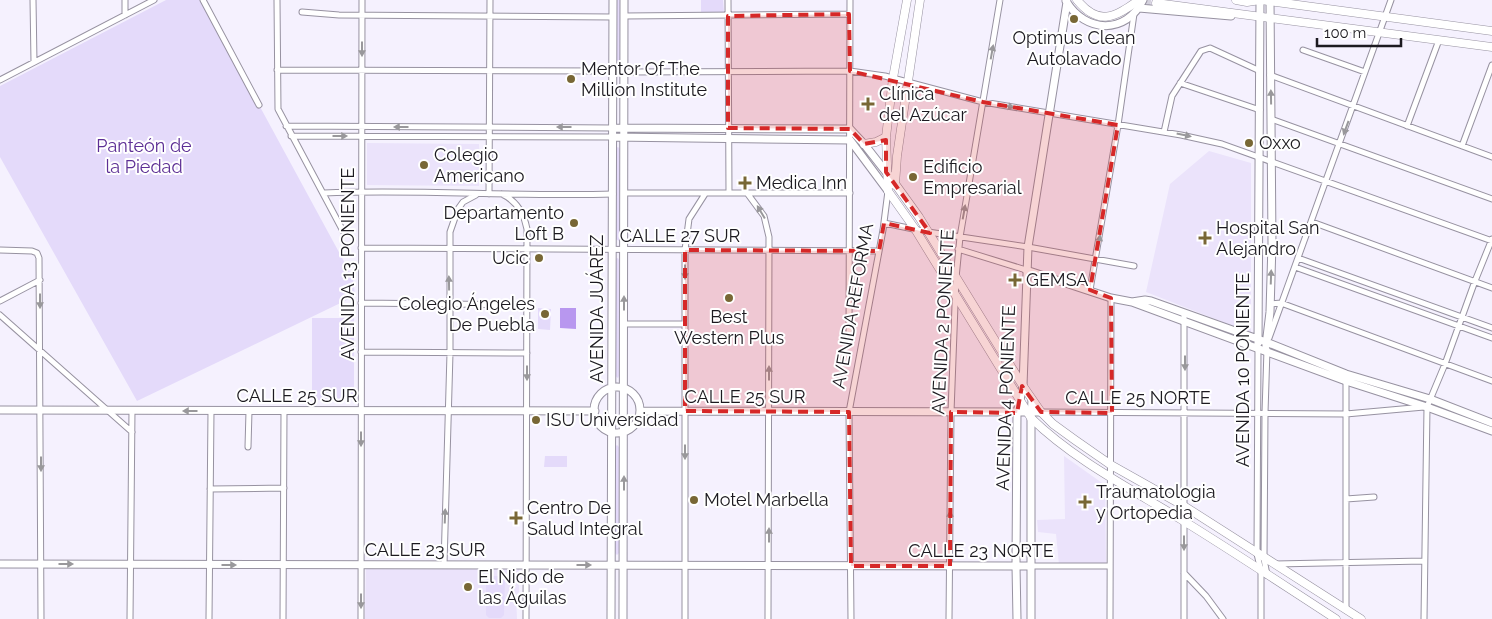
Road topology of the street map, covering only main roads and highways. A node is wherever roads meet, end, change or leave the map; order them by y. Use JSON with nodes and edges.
{"nodes":[{"id":1,"x":613,"y":0,"type":"edge"},
{"id":2,"x":624,"y":0,"type":"edge"},
{"id":3,"x":907,"y":0,"type":"edge"},
{"id":4,"x":920,"y":0,"type":"edge"},
{"id":5,"x":1077,"y":0,"type":"edge"},
{"id":6,"x":1236,"y":0,"type":"edge"},
{"id":7,"x":1260,"y":0,"type":"edge"},
{"id":8,"x":1270,"y":0,"type":"edge"},
{"id":9,"x":1067,"y":1,"type":"edge"},
{"id":10,"x":1156,"y":3,"type":"dead end"},
{"id":11,"x":1139,"y":6,"type":"edge"},
{"id":12,"x":1260,"y":16,"type":"junction"},
{"id":13,"x":1270,"y":18,"type":"junction"},
{"id":14,"x":1492,"y":31,"type":"edge"},
{"id":15,"x":1492,"y":47,"type":"edge"},
{"id":16,"x":612,"y":128,"type":"junction"},
{"id":17,"x":624,"y":128,"type":"junction"},
{"id":18,"x":613,"y":137,"type":"junction"},
{"id":19,"x":624,"y":137,"type":"junction"},
{"id":20,"x":886,"y":137,"type":"junction"},
{"id":21,"x":864,"y":144,"type":"junction"},
{"id":22,"x":886,"y":172,"type":"junction"},
{"id":23,"x":895,"y":184,"type":"junction"},
{"id":24,"x":888,"y":191,"type":"junction"},
{"id":25,"x":895,"y":200,"type":"junction"},
{"id":26,"x":1026,"y":270,"type":"junction"},
{"id":27,"x":1184,"y":318,"type":"junction"},
{"id":28,"x":1258,"y":340,"type":"junction"},
{"id":29,"x":1265,"y":347,"type":"junction"},
{"id":30,"x":1346,"y":377,"type":"junction"},
{"id":31,"x":1023,"y":386,"type":"junction"},
{"id":32,"x":611,"y":388,"type":"junction"},
{"id":33,"x":624,"y":388,"type":"junction"},
{"id":34,"x":1020,"y":400,"type":"junction"},
{"id":35,"x":1032,"y":400,"type":"junction"},
{"id":36,"x":0,"y":410,"type":"edge"},
{"id":37,"x":594,"y":412,"type":"junction"},
{"id":38,"x":640,"y":412,"type":"junction"},
{"id":39,"x":849,"y":412,"type":"joint"},
{"id":40,"x":1041,"y":412,"type":"junction"},
{"id":41,"x":1017,"y":413,"type":"junction"},
{"id":42,"x":1030,"y":414,"type":"junction"},
{"id":43,"x":1492,"y":423,"type":"edge"},
{"id":44,"x":1492,"y":431,"type":"edge"},
{"id":45,"x":611,"y":432,"type":"junction"},
{"id":46,"x":624,"y":432,"type":"junction"},
{"id":47,"x":0,"y":564,"type":"edge"},
{"id":48,"x":611,"y":566,"type":"junction"},
{"id":49,"x":623,"y":566,"type":"junction"},
{"id":50,"x":851,"y":566,"type":"joint"},
{"id":51,"x":1016,"y":566,"type":"junction"},
{"id":52,"x":1031,"y":566,"type":"junction"},
{"id":53,"x":611,"y":619,"type":"edge"},
{"id":54,"x":623,"y":619,"type":"edge"},
{"id":55,"x":1017,"y":619,"type":"edge"},
{"id":56,"x":1031,"y":619,"type":"edge"},
{"id":57,"x":1336,"y":619,"type":"edge"},
{"id":58,"x":1361,"y":619,"type":"edge"}],
"edges":[{"from":1,"to":16,"type":"main road","name":"AVENIDA JUÁREZ"},
{"from":2,"to":17,"type":"main road","name":"AVENIDA JUÁREZ"},
{"from":3,"to":20,"type":"main road","name":"AVENIDA REFORMA"},
{"from":4,"to":23,"type":"main road"},
{"from":5,"to":11,"type":"main road"},
{"from":6,"to":7,"type":"main road"},
{"from":7,"to":8,"type":"main road"},
{"from":7,"to":12,"type":"main road","name":"AVENIDA 10 PONIENTE"},
{"from":8,"to":13,"type":"main road","name":"AVENIDA 10 PONIENTE"},
{"from":8,"to":14,"type":"main road"},
{"from":9,"to":11,"type":"main road"},
{"from":9,"to":26,"type":"main road","name":"AVENIDA 4 PONIENTE"},
{"from":10,"to":12,"type":"main road"},
{"from":11,"to":12,"type":"main road"},
{"from":12,"to":13,"type":"main road"},
{"from":12,"to":28,"type":"main road","name":"AVENIDA 10 PONIENTE"},
{"from":13,"to":15,"type":"main road"},
{"from":29,"to":13,"type":"main road","name":"AVENIDA 10 PONIENTE","one_way":true},
{"from":16,"to":17,"type":"main road"},
{"from":16,"to":18,"type":"main road","name":"AVENIDA JUÁREZ"},
{"from":17,"to":19,"type":"main road","name":"AVENIDA JUÁREZ"},
{"from":17,"to":21,"type":"main road"},
{"from":18,"to":19,"type":"main road"},
{"from":18,"to":32,"type":"main road","name":"AVENIDA JUÁREZ"},
{"from":19,"to":24,"type":"main road"},
{"from":33,"to":19,"type":"main road","name":"AVENIDA JUÁREZ","one_way":true},
{"from":20,"to":21,"type":"main road"},
{"from":20,"to":22,"type":"main road","name":"AVENIDA REFORMA"},
{"from":21,"to":22,"type":"main road"},
{"from":22,"to":23,"type":"main road"},
{"from":22,"to":24,"type":"main road","name":"AVENIDA REFORMA"},
{"from":23,"to":25,"type":"main road"},
{"from":23,"to":31,"type":"main road"},
{"from":24,"to":25,"type":"main road"},
{"from":25,"to":34,"type":"main road"},
{"from":26,"to":27,"type":"main road"},
{"from":26,"to":31,"type":"main road","name":"AVENIDA 4 PONIENTE"},
{"from":27,"to":28,"type":"main road"},
{"from":27,"to":29,"type":"main road"},
{"from":28,"to":29,"type":"main road"},
{"from":29,"to":30,"type":"main road"},
{"from":30,"to":43,"type":"main road"},
{"from":30,"to":44,"type":"main road"},
{"from":31,"to":34,"type":"main road","name":"AVENIDA 4 PONIENTE"},
{"from":31,"to":35,"type":"main road"},
{"from":32,"to":33,"type":"main road"},
{"from":32,"to":37,"type":"main road"},
{"from":32,"to":45,"type":"main road","name":"AVENIDA JUÁREZ"},
{"from":33,"to":38,"type":"main road"},
{"from":33,"to":46,"type":"main road","name":"AVENIDA JUÁREZ"},
{"from":34,"to":41,"type":"main road","name":"AVENIDA 4 PONIENTE"},
{"from":34,"to":42,"type":"main road"},
{"from":35,"to":40,"type":"main road"},
{"from":35,"to":42,"type":"main road","name":"AVENIDA 4 PONIENTE"},
{"from":37,"to":36,"type":"main road","name":"CALLE 25 SUR","one_way":true},
{"from":37,"to":45,"type":"main road"},
{"from":38,"to":39,"type":"main road","name":"CALLE 25 SUR"},
{"from":38,"to":46,"type":"main road"},
{"from":39,"to":41,"type":"main road","name":"CALLE 25 NORTE"},
{"from":40,"to":42,"type":"main road","name":"CALLE 25 NORTE"},
{"from":40,"to":58,"type":"main road"},
{"from":41,"to":42,"type":"main road","name":"CALLE 25 NORTE"},
{"from":41,"to":51,"type":"main road","name":"AVENIDA 4 PONIENTE"},
{"from":42,"to":52,"type":"main road","name":"AVENIDA 4 PONIENTE"},
{"from":42,"to":57,"type":"main road"},
{"from":45,"to":46,"type":"main road"},
{"from":45,"to":48,"type":"main road","name":"AVENIDA JUÁREZ"},
{"from":49,"to":46,"type":"main road","name":"AVENIDA JUÁREZ","one_way":true},
{"from":47,"to":48,"type":"main road","name":"CALLE 23 SUR","one_way":true},
{"from":48,"to":49,"type":"main road","name":"CALLE 23 SUR"},
{"from":48,"to":53,"type":"main road","name":"AVENIDA JUÁREZ"},
{"from":49,"to":50,"type":"main road","name":"CALLE 23 SUR"},
{"from":49,"to":54,"type":"main road","name":"AVENIDA JUÁREZ"},
{"from":50,"to":51,"type":"main road","name":"CALLE 23 NORTE"},
{"from":51,"to":52,"type":"main road","name":"CALLE 23 NORTE"},
{"from":51,"to":55,"type":"main road","name":"AVENIDA 4 PONIENTE"},
{"from":52,"to":56,"type":"main road","name":"AVENIDA 4 PONIENTE"}]}
